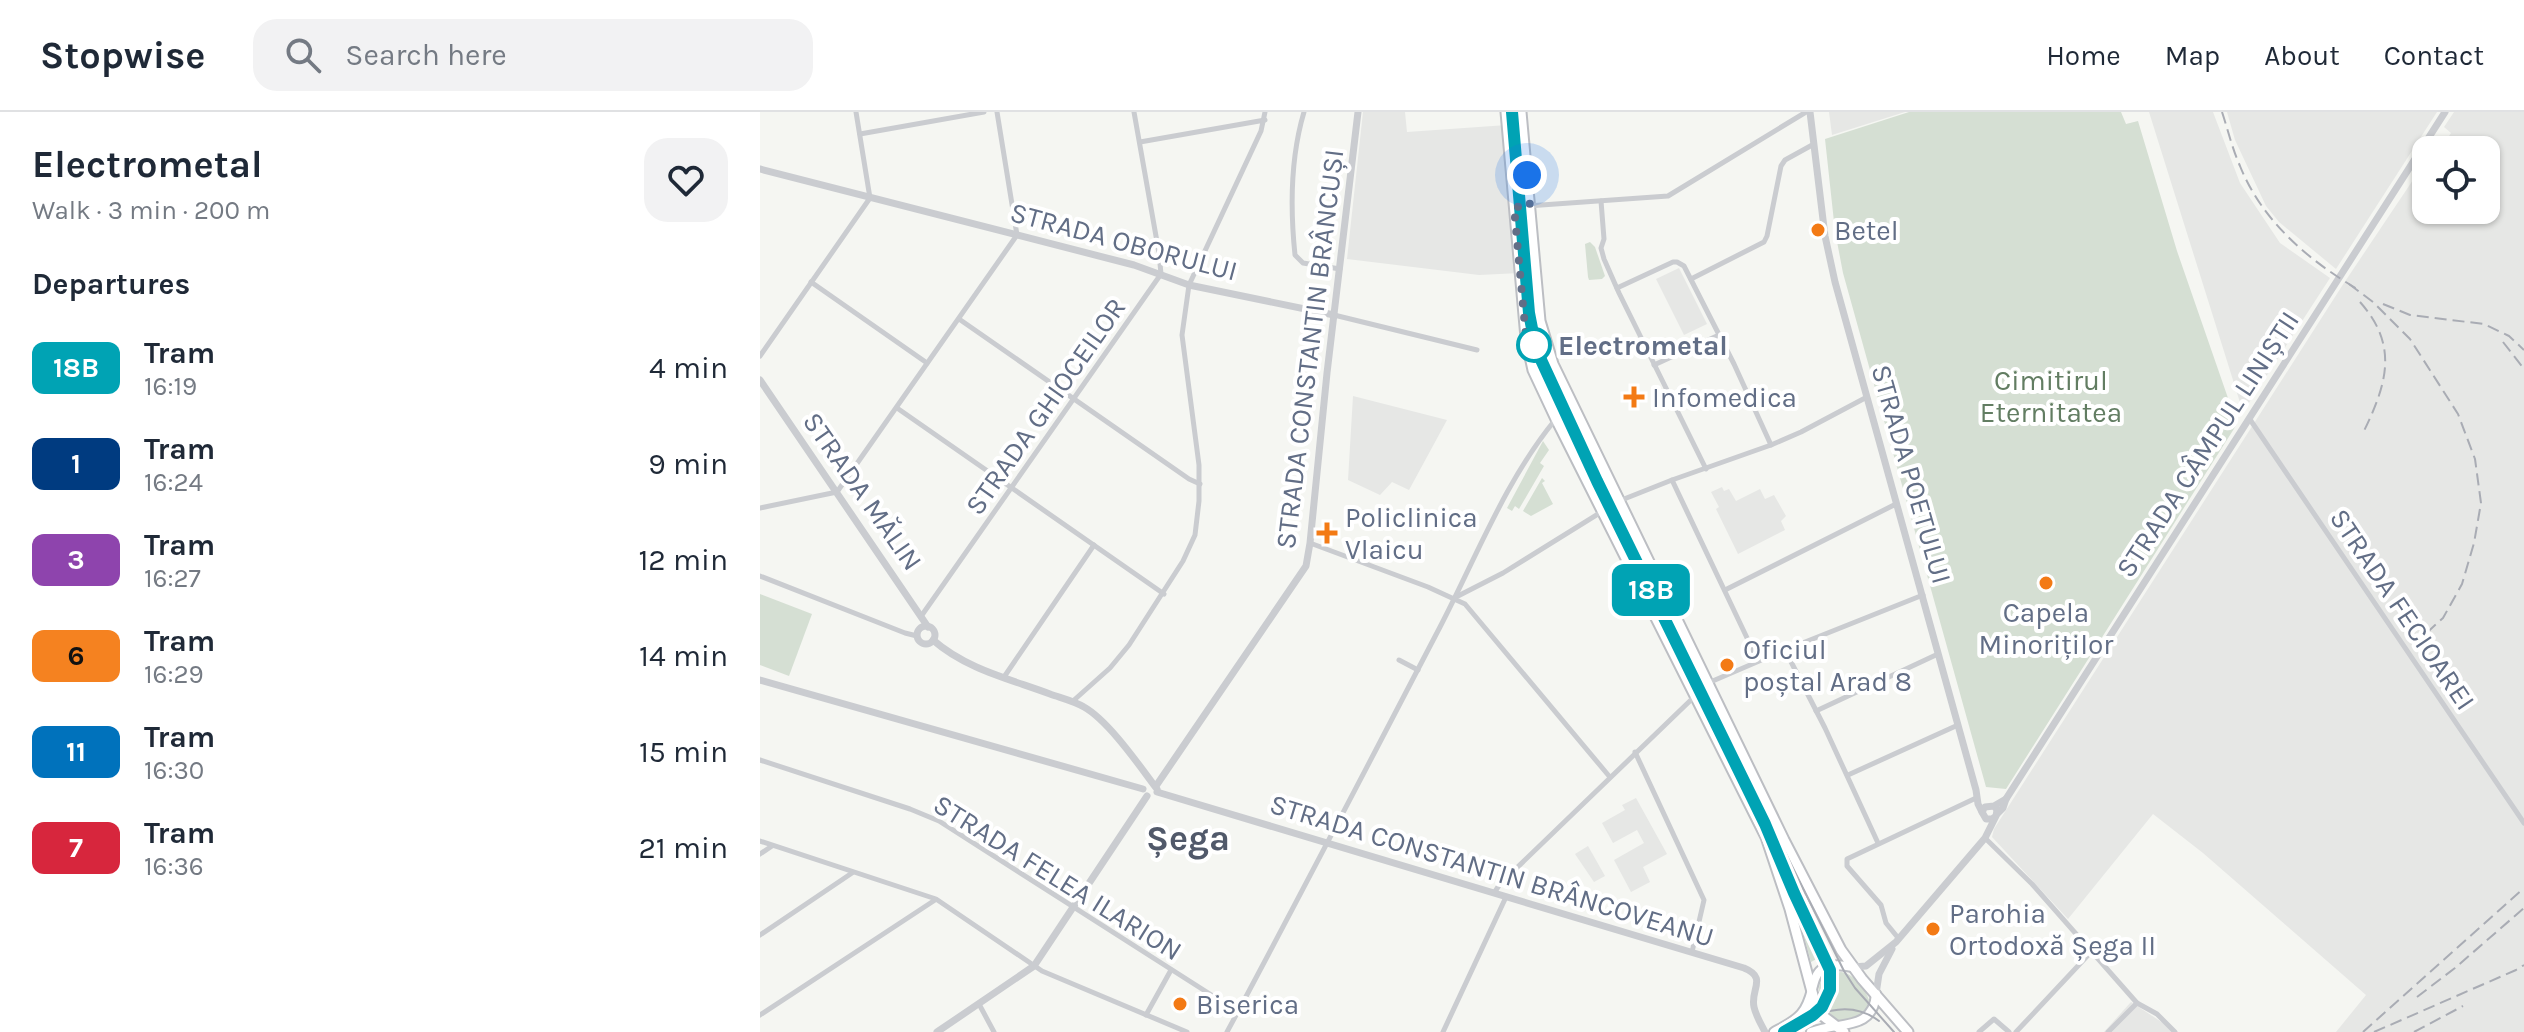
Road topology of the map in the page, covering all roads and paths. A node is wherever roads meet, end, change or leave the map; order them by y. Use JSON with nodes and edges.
{"nodes":[{"id":1,"x":856,"y":112,"type":"edge"},
{"id":2,"x":984,"y":112,"type":"edge"},
{"id":3,"x":997,"y":112,"type":"edge"},
{"id":4,"x":1134,"y":112,"type":"edge"},
{"id":5,"x":1265,"y":112,"type":"edge"},
{"id":6,"x":1304,"y":112,"type":"edge"},
{"id":7,"x":1358,"y":112,"type":"edge"},
{"id":8,"x":1506,"y":112,"type":"edge"},
{"id":9,"x":1521,"y":112,"type":"edge"},
{"id":10,"x":1808,"y":112,"type":"edge"},
{"id":11,"x":2445,"y":112,"type":"edge"},
{"id":12,"x":1265,"y":120,"type":"junction"},
{"id":13,"x":860,"y":134,"type":"junction"},
{"id":14,"x":1140,"y":142,"type":"junction"},
{"id":15,"x":1814,"y":144,"type":"junction"},
{"id":16,"x":760,"y":169,"type":"edge"},
{"id":17,"x":870,"y":198,"type":"junction"},
{"id":18,"x":1601,"y":201,"type":"junction"},
{"id":19,"x":1530,"y":206,"type":"junction"},
{"id":20,"x":1514,"y":207,"type":"junction"},
{"id":21,"x":1017,"y":235,"type":"junction"},
{"id":22,"x":1340,"y":269,"type":"junction"},
{"id":23,"x":1161,"y":274,"type":"junction"},
{"id":24,"x":1691,"y":279,"type":"junction"},
{"id":25,"x":811,"y":282,"type":"junction"},
{"id":26,"x":1189,"y":285,"type":"junction"},
{"id":27,"x":1617,"y":288,"type":"junction"},
{"id":28,"x":1334,"y":315,"type":"junction"},
{"id":29,"x":959,"y":319,"type":"junction"},
{"id":30,"x":1719,"y":335,"type":"junction"},
{"id":31,"x":1477,"y":350,"type":"dead end"},
{"id":32,"x":760,"y":356,"type":"edge"},
{"id":33,"x":927,"y":363,"type":"junction"},
{"id":34,"x":1654,"y":365,"type":"junction"},
{"id":35,"x":760,"y":380,"type":"edge"},
{"id":36,"x":1867,"y":397,"type":"junction"},
{"id":37,"x":1073,"y":399,"type":"junction"},
{"id":38,"x":897,"y":408,"type":"junction"},
{"id":39,"x":2249,"y":418,"type":"junction"},
{"id":40,"x":1556,"y":419,"type":"junction"},
{"id":41,"x":1771,"y":445,"type":"junction"},
{"id":42,"x":1706,"y":469,"type":"junction"},
{"id":43,"x":1672,"y":480,"type":"junction"},
{"id":44,"x":1200,"y":484,"type":"junction"},
{"id":45,"x":1013,"y":488,"type":"junction"},
{"id":46,"x":837,"y":492,"type":"junction"},
{"id":47,"x":1619,"y":501,"type":"junction"},
{"id":48,"x":1897,"y":504,"type":"junction"},
{"id":49,"x":760,"y":508,"type":"edge"},
{"id":50,"x":1601,"y":511,"type":"junction"},
{"id":51,"x":1310,"y":543,"type":"junction"},
{"id":52,"x":1094,"y":545,"type":"junction"},
{"id":53,"x":760,"y":576,"type":"edge"},
{"id":54,"x":1725,"y":590,"type":"junction"},
{"id":55,"x":1164,"y":594,"type":"junction"},
{"id":56,"x":1923,"y":595,"type":"junction"},
{"id":57,"x":1455,"y":598,"type":"junction"},
{"id":58,"x":922,"y":615,"type":"junction"},
{"id":59,"x":928,"y":627,"type":"junction"},
{"id":60,"x":917,"y":636,"type":"junction"},
{"id":61,"x":933,"y":640,"type":"junction"},
{"id":62,"x":1785,"y":650,"type":"junction"},
{"id":63,"x":1938,"y":654,"type":"junction"},
{"id":64,"x":1399,"y":660,"type":"dead end"},
{"id":65,"x":1758,"y":661,"type":"junction"},
{"id":66,"x":1418,"y":670,"type":"junction"},
{"id":67,"x":1004,"y":677,"type":"junction"},
{"id":68,"x":760,"y":680,"type":"edge"},
{"id":69,"x":1707,"y":684,"type":"junction"},
{"id":70,"x":1695,"y":696,"type":"junction"},
{"id":71,"x":1072,"y":702,"type":"junction"},
{"id":72,"x":1815,"y":711,"type":"junction"},
{"id":73,"x":1958,"y":725,"type":"junction"},
{"id":74,"x":1635,"y":752,"type":"junction"},
{"id":75,"x":760,"y":760,"type":"edge"},
{"id":76,"x":1848,"y":775,"type":"junction"},
{"id":77,"x":1609,"y":776,"type":"junction"},
{"id":78,"x":1150,"y":789,"type":"junction"},
{"id":79,"x":1976,"y":794,"type":"junction"},
{"id":80,"x":1994,"y":810,"type":"junction"},
{"id":81,"x":1983,"y":814,"type":"junction"},
{"id":82,"x":2524,"y":823,"type":"edge"},
{"id":83,"x":1986,"y":838,"type":"junction"},
{"id":84,"x":760,"y":841,"type":"edge"},
{"id":85,"x":1878,"y":843,"type":"junction"},
{"id":86,"x":1327,"y":844,"type":"junction"},
{"id":87,"x":773,"y":846,"type":"junction"},
{"id":88,"x":760,"y":854,"type":"edge"},
{"id":89,"x":853,"y":873,"type":"junction"},
{"id":90,"x":1494,"y":893,"type":"junction"},
{"id":91,"x":1506,"y":897,"type":"junction"},
{"id":92,"x":936,"y":899,"type":"junction"},
{"id":93,"x":1073,"y":908,"type":"junction"},
{"id":94,"x":760,"y":935,"type":"edge"},
{"id":95,"x":1897,"y":940,"type":"junction"},
{"id":96,"x":1692,"y":952,"type":"junction"},
{"id":97,"x":2091,"y":952,"type":"junction"},
{"id":98,"x":1034,"y":966,"type":"junction"},
{"id":99,"x":1853,"y":967,"type":"junction"},
{"id":100,"x":1171,"y":970,"type":"junction"},
{"id":101,"x":1810,"y":989,"type":"junction"},
{"id":102,"x":1876,"y":994,"type":"junction"},
{"id":103,"x":2137,"y":1003,"type":"junction"},
{"id":104,"x":979,"y":1004,"type":"junction"},
{"id":105,"x":1238,"y":1012,"type":"junction"},
{"id":106,"x":760,"y":1015,"type":"edge"},
{"id":107,"x":1146,"y":1015,"type":"junction"},
{"id":108,"x":1842,"y":1030,"type":"edge"},
{"id":109,"x":937,"y":1032,"type":"edge"},
{"id":110,"x":994,"y":1032,"type":"edge"},
{"id":111,"x":1187,"y":1032,"type":"edge"},
{"id":112,"x":1227,"y":1032,"type":"edge"},
{"id":113,"x":1443,"y":1032,"type":"edge"},
{"id":114,"x":1765,"y":1032,"type":"edge"},
{"id":115,"x":1774,"y":1032,"type":"edge"},
{"id":116,"x":1811,"y":1032,"type":"edge"},
{"id":117,"x":1908,"y":1032,"type":"edge"},
{"id":118,"x":1979,"y":1032,"type":"edge"},
{"id":119,"x":2009,"y":1032,"type":"edge"},
{"id":120,"x":2016,"y":1032,"type":"edge"},
{"id":121,"x":2108,"y":1032,"type":"edge"},
{"id":122,"x":2175,"y":1032,"type":"edge"}],
"edges":[{"from":1,"to":13,"type":"street"},
{"from":2,"to":13,"type":"street"},
{"from":3,"to":21,"type":"street"},
{"from":4,"to":14,"type":"street"},
{"from":5,"to":12,"type":"street"},
{"from":6,"to":22,"type":"street"},
{"from":7,"to":22,"type":"street","name":"STRADA CONSTANTIN BRÂNCUȘI"},
{"from":8,"to":20,"type":"main road"},
{"from":9,"to":19,"type":"main road"},
{"from":10,"to":15,"type":"street","name":"STRADA POETULUI"},
{"from":10,"to":18,"type":"street"},
{"from":11,"to":39,"type":"street","name":"STRADA CÂMPUL LINIȘTII"},
{"from":12,"to":14,"type":"street"},
{"from":12,"to":26,"type":"street"},
{"from":13,"to":17,"type":"street"},
{"from":14,"to":23,"type":"street"},
{"from":15,"to":24,"type":"street"},
{"from":15,"to":36,"type":"street","name":"STRADA POETULUI"},
{"from":16,"to":17,"type":"street","name":"STRADA OBORULUI"},
{"from":17,"to":21,"type":"street","name":"STRADA OBORULUI"},
{"from":17,"to":25,"type":"street"},
{"from":18,"to":19,"type":"street"},
{"from":18,"to":27,"type":"street"},
{"from":19,"to":20,"type":"street"},
{"from":19,"to":47,"type":"main road"},
{"from":20,"to":40,"type":"main road"},
{"from":21,"to":23,"type":"street","name":"STRADA OBORULUI"},
{"from":21,"to":29,"type":"street"},
{"from":22,"to":28,"type":"street","name":"STRADA CONSTANTIN BRÂNCUȘI"},
{"from":23,"to":26,"type":"street","name":"STRADA OBORULUI"},
{"from":23,"to":37,"type":"street","name":"STRADA GHIOCEILOR"},
{"from":24,"to":27,"type":"street"},
{"from":24,"to":30,"type":"street"},
{"from":25,"to":32,"type":"street"},
{"from":25,"to":33,"type":"street"},
{"from":26,"to":28,"type":"street","name":"STRADA OBORULUI"},
{"from":26,"to":44,"type":"street"},
{"from":27,"to":34,"type":"street"},
{"from":28,"to":31,"type":"street","name":"STRADA OBORULUI"},
{"from":28,"to":51,"type":"street","name":"STRADA CONSTANTIN BRÂNCUȘI"},
{"from":29,"to":33,"type":"street"},
{"from":29,"to":37,"type":"street"},
{"from":30,"to":34,"type":"street"},
{"from":30,"to":41,"type":"street"},
{"from":33,"to":38,"type":"street"},
{"from":34,"to":42,"type":"street"},
{"from":35,"to":46,"type":"street","name":"STRADA MĂLIN"},
{"from":36,"to":41,"type":"street"},
{"from":36,"to":48,"type":"street","name":"STRADA POETULUI"},
{"from":37,"to":44,"type":"street"},
{"from":37,"to":45,"type":"street","name":"STRADA GHIOCEILOR"},
{"from":38,"to":45,"type":"street"},
{"from":38,"to":46,"type":"street"},
{"from":39,"to":80,"type":"street","name":"STRADA CÂMPUL LINIȘTII"},
{"from":39,"to":82,"type":"street","name":"STRADA FECIOAREI"},
{"from":40,"to":50,"type":"main road"},
{"from":40,"to":57,"type":"street"},
{"from":41,"to":42,"type":"street"},
{"from":42,"to":43,"type":"street"},
{"from":43,"to":47,"type":"street"},
{"from":43,"to":54,"type":"street"},
{"from":44,"to":55,"type":"street"},
{"from":45,"to":52,"type":"street"},
{"from":45,"to":58,"type":"street","name":"STRADA GHIOCEILOR"},
{"from":46,"to":49,"type":"street"},
{"from":46,"to":58,"type":"street","name":"STRADA MĂLIN"},
{"from":47,"to":50,"type":"street"},
{"from":47,"to":69,"type":"main road"},
{"from":48,"to":54,"type":"street"},
{"from":48,"to":56,"type":"street","name":"STRADA POETULUI"},
{"from":50,"to":57,"type":"street"},
{"from":50,"to":70,"type":"main road"},
{"from":51,"to":57,"type":"street"},
{"from":51,"to":78,"type":"street","name":"STRADA CONSTANTIN BRÂNCUȘI"},
{"from":52,"to":55,"type":"street"},
{"from":52,"to":67,"type":"street"},
{"from":53,"to":60,"type":"street"},
{"from":54,"to":65,"type":"street"},
{"from":55,"to":71,"type":"street"},
{"from":56,"to":62,"type":"street"},
{"from":56,"to":63,"type":"street","name":"STRADA POETULUI"},
{"from":57,"to":66,"type":"street"},
{"from":57,"to":77,"type":"street"},
{"from":58,"to":59,"type":"street","name":"STRADA MĂLIN"},
{"from":59,"to":60,"type":"street"},
{"from":59,"to":61,"type":"street"},
{"from":60,"to":61,"type":"street"},
{"from":61,"to":67,"type":"street"},
{"from":62,"to":65,"type":"street"},
{"from":62,"to":72,"type":"street"},
{"from":63,"to":72,"type":"street"},
{"from":63,"to":73,"type":"street","name":"STRADA POETULUI"},
{"from":64,"to":66,"type":"street"},
{"from":65,"to":69,"type":"street"},
{"from":66,"to":86,"type":"street"},
{"from":67,"to":71,"type":"street"},
{"from":68,"to":78,"type":"street","name":"STRADA CONSTANTIN BRÂNCOVEANU"},
{"from":69,"to":99,"type":"main road"},
{"from":70,"to":74,"type":"street"},
{"from":70,"to":101,"type":"main road"},
{"from":71,"to":78,"type":"street"},
{"from":72,"to":76,"type":"street"},
{"from":73,"to":76,"type":"street"},
{"from":73,"to":79,"type":"street","name":"STRADA POETULUI"},
{"from":74,"to":77,"type":"street"},
{"from":74,"to":96,"type":"street"},
{"from":75,"to":93,"type":"street","name":"STRADA FELEA ILARION"},
{"from":76,"to":85,"type":"street"},
{"from":77,"to":90,"type":"street"},
{"from":78,"to":86,"type":"street","name":"STRADA CONSTANTIN BRÂNCOVEANU"},
{"from":78,"to":93,"type":"street","name":"STRADA CONSTANTIN BRÂNCUȘI"},
{"from":79,"to":80,"type":"street"},
{"from":79,"to":81,"type":"street","name":"STRADA POETULUI"},
{"from":79,"to":85,"type":"street"},
{"from":80,"to":81,"type":"street"},
{"from":80,"to":81,"type":"street"},
{"from":80,"to":83,"type":"street"},
{"from":81,"to":83,"type":"street","name":"STRADA POETULUI"},
{"from":83,"to":95,"type":"street"},
{"from":83,"to":97,"type":"street"},
{"from":84,"to":87,"type":"street"},
{"from":85,"to":95,"type":"street"},
{"from":86,"to":90,"type":"street","name":"STRADA CONSTANTIN BRÂNCOVEANU"},
{"from":86,"to":105,"type":"street"},
{"from":87,"to":88,"type":"street"},
{"from":87,"to":89,"type":"street"},
{"from":89,"to":92,"type":"street"},
{"from":89,"to":94,"type":"street"},
{"from":90,"to":91,"type":"street","name":"STRADA CONSTANTIN BRÂNCOVEANU"},
{"from":91,"to":96,"type":"street","name":"STRADA CONSTANTIN BRÂNCOVEANU"},
{"from":91,"to":113,"type":"street"},
{"from":92,"to":98,"type":"street"},
{"from":92,"to":106,"type":"street"},
{"from":93,"to":98,"type":"street","name":"STRADA CONSTANTIN BRÂNCUȘI"},
{"from":93,"to":100,"type":"street","name":"STRADA FELEA ILARION"},
{"from":95,"to":99,"type":"street"},
{"from":95,"to":102,"type":"street"},
{"from":96,"to":114,"type":"street","name":"STRADA CONSTANTIN BRÂNCOVEANU"},
{"from":97,"to":103,"type":"street"},
{"from":97,"to":120,"type":"street"},
{"from":98,"to":104,"type":"street"},
{"from":98,"to":107,"type":"street"},
{"from":99,"to":101,"type":"main road"},
{"from":99,"to":102,"type":"main road"},
{"from":100,"to":105,"type":"street","name":"STRADA FELEA ILARION"},
{"from":100,"to":107,"type":"street"},
{"from":101,"to":108,"type":"main road"},
{"from":101,"to":115,"type":"main road"},
{"from":102,"to":108,"type":"main road"},
{"from":102,"to":117,"type":"main road"},
{"from":103,"to":121,"type":"street"},
{"from":103,"to":122,"type":"street"},
{"from":104,"to":109,"type":"street"},
{"from":104,"to":110,"type":"street"},
{"from":105,"to":112,"type":"street"},
{"from":107,"to":111,"type":"street"},
{"from":108,"to":116,"type":"main road"},
{"from":118,"to":119,"type":"street"}]}
